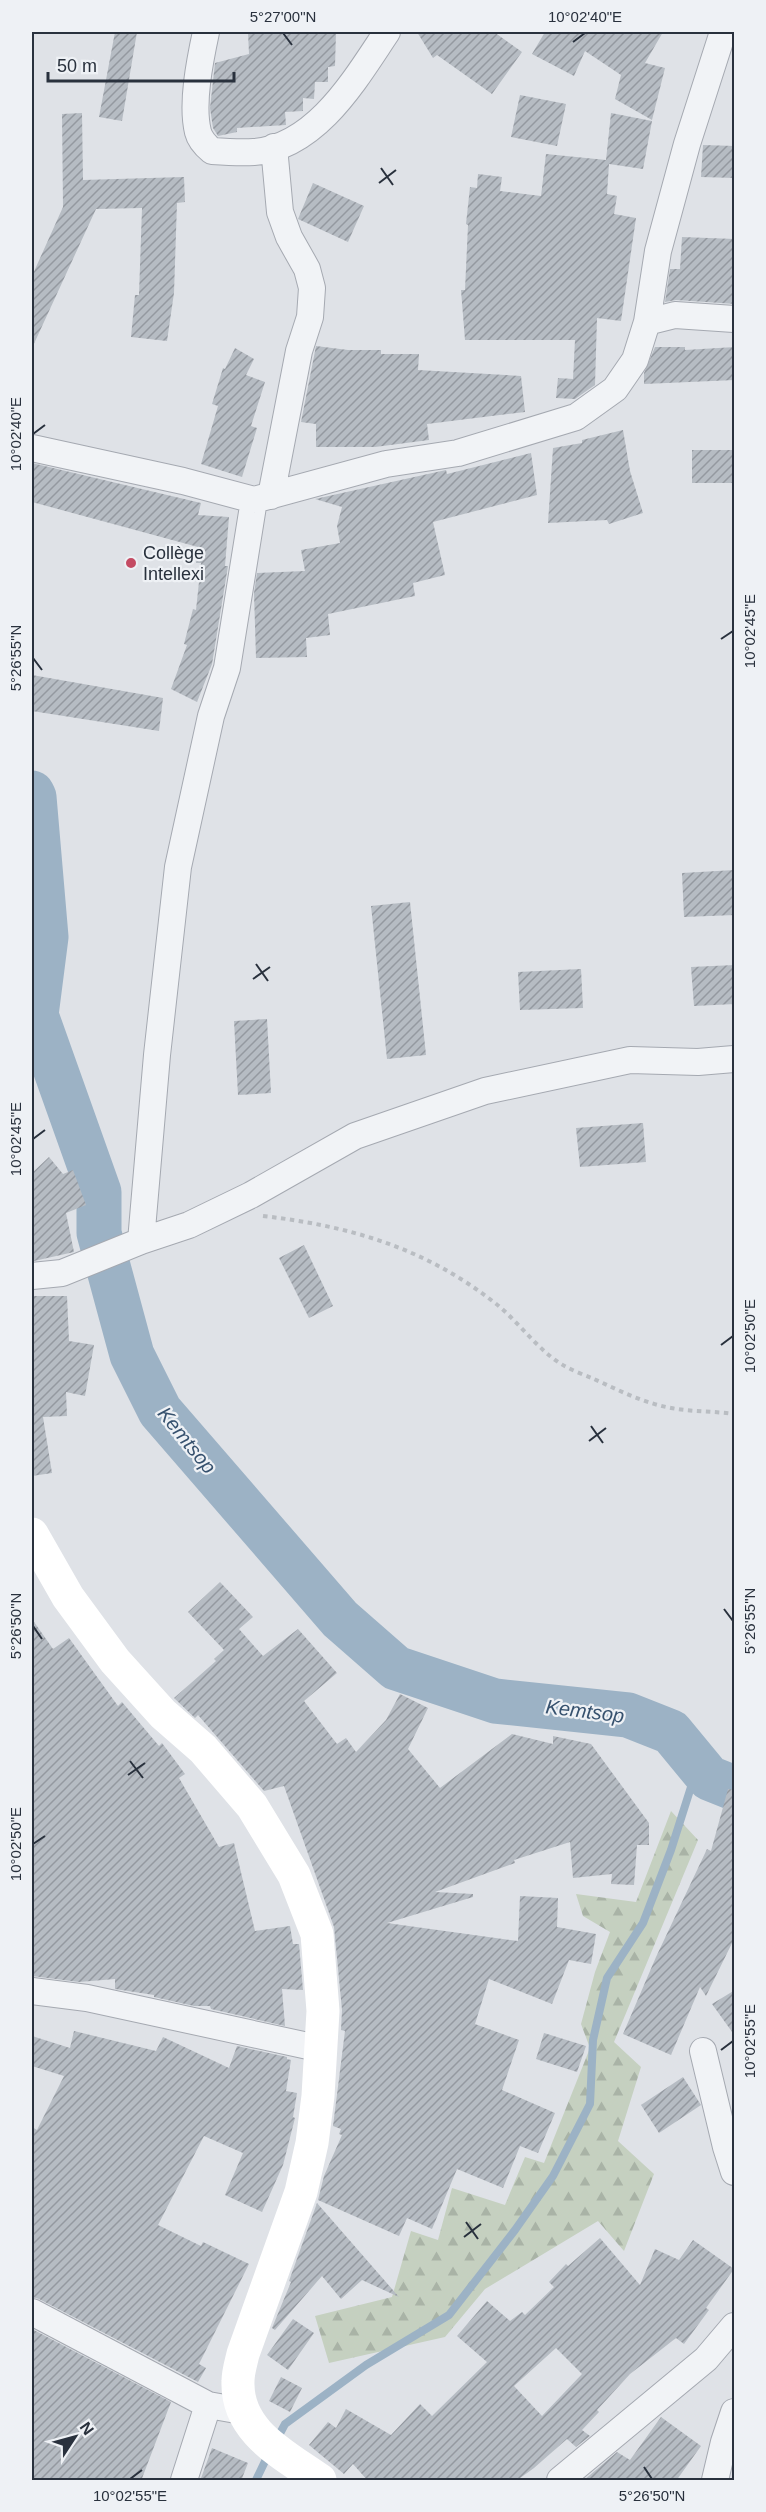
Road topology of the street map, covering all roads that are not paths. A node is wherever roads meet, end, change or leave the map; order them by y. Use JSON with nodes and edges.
{"nodes":[{"id":1,"x":206,"y":32,"type":"edge"},
{"id":2,"x":387,"y":32,"type":"edge"},
{"id":3,"x":723,"y":32,"type":"edge"},
{"id":4,"x":274,"y":147,"type":"junction"},
{"id":5,"x":735,"y":319,"type":"edge"},
{"id":6,"x":647,"y":322,"type":"junction"},
{"id":7,"x":32,"y":448,"type":"edge"},
{"id":8,"x":262,"y":498,"type":"junction"},
{"id":9,"x":735,"y":1059,"type":"edge"},
{"id":10,"x":133,"y":1244,"type":"junction"},
{"id":11,"x":32,"y":1276,"type":"edge"},
{"id":12,"x":32,"y":1534,"type":"edge"},
{"id":13,"x":32,"y":1991,"type":"edge"},
{"id":14,"x":322,"y":2049,"type":"junction"},
{"id":15,"x":703,"y":2051,"type":"dead end"},
{"id":16,"x":735,"y":2172,"type":"edge"},
{"id":17,"x":32,"y":2312,"type":"edge"},
{"id":18,"x":735,"y":2326,"type":"edge"},
{"id":19,"x":208,"y":2405,"type":"junction"},
{"id":20,"x":735,"y":2412,"type":"edge"},
{"id":21,"x":250,"y":2423,"type":"junction"},
{"id":22,"x":184,"y":2481,"type":"edge"},
{"id":23,"x":320,"y":2481,"type":"edge"},
{"id":24,"x":560,"y":2481,"type":"edge"},
{"id":25,"x":715,"y":2481,"type":"edge"}],
"edges":[{"from":1,"to":4,"type":"street"},
{"from":2,"to":4,"type":"street"},
{"from":3,"to":6,"type":"street"},
{"from":4,"to":8,"type":"street"},
{"from":5,"to":6,"type":"street"},
{"from":6,"to":8,"type":"street"},
{"from":7,"to":8,"type":"street"},
{"from":8,"to":10,"type":"street"},
{"from":9,"to":10,"type":"street"},
{"from":10,"to":11,"type":"street"},
{"from":12,"to":14,"type":"street"},
{"from":13,"to":14,"type":"street"},
{"from":14,"to":21,"type":"street"},
{"from":15,"to":16,"type":"street"},
{"from":17,"to":19,"type":"street"},
{"from":18,"to":24,"type":"street"},
{"from":19,"to":21,"type":"street"},
{"from":19,"to":22,"type":"street"},
{"from":20,"to":25,"type":"street"},
{"from":21,"to":23,"type":"street"}]}
